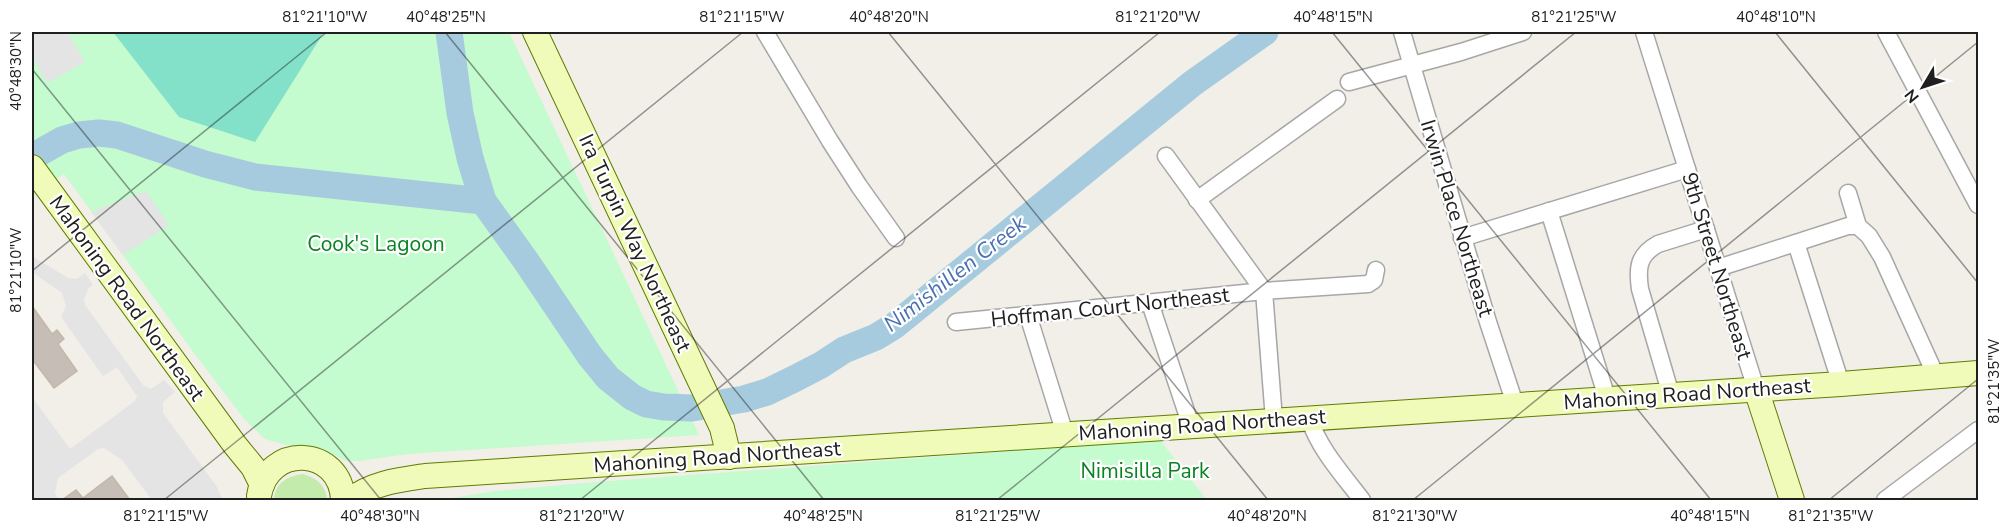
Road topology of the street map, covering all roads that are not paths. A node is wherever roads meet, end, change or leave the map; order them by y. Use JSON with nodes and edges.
{"nodes":[{"id":1,"x":535,"y":32,"type":"edge"},
{"id":2,"x":765,"y":32,"type":"edge"},
{"id":3,"x":1402,"y":32,"type":"edge"},
{"id":4,"x":1523,"y":32,"type":"edge"},
{"id":5,"x":1644,"y":32,"type":"edge"},
{"id":6,"x":1886,"y":32,"type":"edge"},
{"id":7,"x":1411,"y":65,"type":"junction"},
{"id":8,"x":1349,"y":82,"type":"dead end"},
{"id":9,"x":1337,"y":99,"type":"dead end"},
{"id":10,"x":1166,"y":156,"type":"dead end"},
{"id":11,"x":32,"y":167,"type":"edge"},
{"id":12,"x":1687,"y":169,"type":"junction"},
{"id":13,"x":1848,"y":193,"type":"dead end"},
{"id":14,"x":1977,"y":199,"type":"edge"},
{"id":15,"x":1197,"y":200,"type":"junction"},
{"id":16,"x":1549,"y":212,"type":"junction"},
{"id":17,"x":1858,"y":226,"type":"junction"},
{"id":18,"x":1706,"y":229,"type":"junction"},
{"id":19,"x":896,"y":238,"type":"dead end"},
{"id":20,"x":1462,"y":238,"type":"junction"},
{"id":21,"x":1796,"y":243,"type":"junction"},
{"id":22,"x":1718,"y":268,"type":"junction"},
{"id":23,"x":1376,"y":270,"type":"dead end"},
{"id":24,"x":1264,"y":291,"type":"junction"},
{"id":25,"x":1150,"y":303,"type":"junction"},
{"id":26,"x":1028,"y":315,"type":"junction"},
{"id":27,"x":956,"y":322,"type":"dead end"},
{"id":28,"x":1978,"y":373,"type":"edge"},
{"id":29,"x":1936,"y":376,"type":"junction"},
{"id":30,"x":1841,"y":384,"type":"junction"},
{"id":31,"x":1755,"y":389,"type":"junction"},
{"id":32,"x":1671,"y":394,"type":"junction"},
{"id":33,"x":1607,"y":399,"type":"junction"},
{"id":34,"x":1515,"y":405,"type":"junction"},
{"id":35,"x":1308,"y":418,"type":"junction"},
{"id":36,"x":1274,"y":420,"type":"junction"},
{"id":37,"x":1191,"y":426,"type":"junction"},
{"id":38,"x":224,"y":428,"type":"junction"},
{"id":39,"x":1978,"y":430,"type":"edge"},
{"id":40,"x":1065,"y":434,"type":"junction"},
{"id":41,"x":729,"y":457,"type":"junction"},
{"id":42,"x":285,"y":461,"type":"junction"},
{"id":43,"x":502,"y":472,"type":"junction"},
{"id":44,"x":334,"y":473,"type":"junction"},
{"id":45,"x":425,"y":476,"type":"junction"},
{"id":46,"x":261,"y":493,"type":"edge"},
{"id":47,"x":343,"y":501,"type":"edge"},
{"id":48,"x":350,"y":501,"type":"edge"},
{"id":49,"x":378,"y":501,"type":"edge"},
{"id":50,"x":1362,"y":501,"type":"edge"},
{"id":51,"x":1792,"y":501,"type":"edge"},
{"id":52,"x":1885,"y":501,"type":"edge"}],
"edges":[{"from":1,"to":41,"type":"main road","name":"Ira Turpin Way Northeast"},
{"from":2,"to":19,"type":"street"},
{"from":3,"to":7,"type":"street","name":"Irwin Place Northeast"},
{"from":4,"to":7,"type":"street"},
{"from":5,"to":12,"type":"street","name":"9th Street Northeast"},
{"from":6,"to":14,"type":"street"},
{"from":7,"to":8,"type":"street"},
{"from":7,"to":20,"type":"street","name":"Irwin Place Northeast"},
{"from":9,"to":15,"type":"street"},
{"from":10,"to":15,"type":"street"},
{"from":11,"to":38,"type":"main road","name":"Mahoning Road Northeast"},
{"from":12,"to":16,"type":"street"},
{"from":12,"to":18,"type":"street","name":"9th Street Northeast"},
{"from":13,"to":17,"type":"street"},
{"from":15,"to":24,"type":"street"},
{"from":16,"to":20,"type":"street"},
{"from":16,"to":33,"type":"street"},
{"from":17,"to":21,"type":"street"},
{"from":17,"to":29,"type":"street"},
{"from":18,"to":22,"type":"street","name":"9th Street Northeast"},
{"from":18,"to":32,"type":"street"},
{"from":20,"to":34,"type":"street","name":"Irwin Place Northeast"},
{"from":21,"to":22,"type":"street"},
{"from":21,"to":30,"type":"street"},
{"from":22,"to":31,"type":"street","name":"9th Street Northeast"},
{"from":23,"to":24,"type":"street","name":"Hoffman Court Northeast"},
{"from":24,"to":25,"type":"street","name":"Hoffman Court Northeast"},
{"from":24,"to":36,"type":"street"},
{"from":25,"to":26,"type":"street","name":"Hoffman Court Northeast"},
{"from":25,"to":37,"type":"street"},
{"from":26,"to":27,"type":"street","name":"Hoffman Court Northeast"},
{"from":26,"to":40,"type":"street"},
{"from":28,"to":29,"type":"main road","name":"Mahoning Road Northeast"},
{"from":29,"to":30,"type":"main road","name":"Mahoning Road Northeast"},
{"from":30,"to":31,"type":"main road","name":"Mahoning Road Northeast"},
{"from":31,"to":32,"type":"main road","name":"Mahoning Road Northeast"},
{"from":31,"to":51,"type":"main road","name":"9th Street Northeast"},
{"from":32,"to":33,"type":"main road","name":"Mahoning Road Northeast"},
{"from":33,"to":34,"type":"main road","name":"Mahoning Road Northeast"},
{"from":34,"to":35,"type":"main road","name":"Mahoning Road Northeast"},
{"from":35,"to":36,"type":"main road","name":"Mahoning Road Northeast"},
{"from":35,"to":50,"type":"street"},
{"from":36,"to":37,"type":"main road","name":"Mahoning Road Northeast"},
{"from":37,"to":40,"type":"main road","name":"Mahoning Road Northeast"},
{"from":38,"to":42,"type":"main road","name":"Mahoning Road Northeast"},
{"from":38,"to":46,"type":"main road","name":"Mahoning Road Northeast"},
{"from":39,"to":52,"type":"street"},
{"from":40,"to":41,"type":"main road","name":"Mahoning Road Northeast"},
{"from":41,"to":43,"type":"main road","name":"Mahoning Road Northeast"},
{"from":42,"to":44,"type":"main road"},
{"from":42,"to":46,"type":"main road"},
{"from":43,"to":45,"type":"main road","name":"Mahoning Road Northeast"},
{"from":43,"to":49,"type":"main road"},
{"from":44,"to":45,"type":"main road","name":"Mahoning Road Northeast"},
{"from":44,"to":47,"type":"main road"},
{"from":45,"to":48,"type":"main road","name":"Mahoning Road Northeast"}]}
